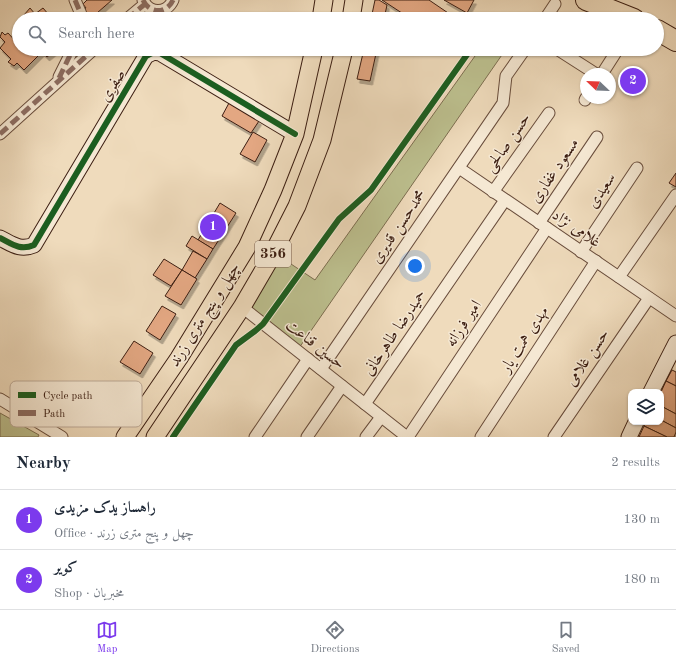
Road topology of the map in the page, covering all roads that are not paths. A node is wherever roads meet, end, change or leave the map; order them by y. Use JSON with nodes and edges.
{"nodes":[{"id":1,"x":75,"y":0,"type":"edge"},
{"id":2,"x":173,"y":0,"type":"edge"},
{"id":3,"x":324,"y":0,"type":"edge"},
{"id":4,"x":354,"y":0,"type":"edge"},
{"id":5,"x":586,"y":0,"type":"edge"},
{"id":6,"x":625,"y":0,"type":"edge"},
{"id":7,"x":144,"y":2,"type":"edge"},
{"id":8,"x":555,"y":4,"type":"dead end"},
{"id":9,"x":80,"y":12,"type":"edge"},
{"id":10,"x":134,"y":12,"type":"edge"},
{"id":11,"x":322,"y":12,"type":"edge"},
{"id":12,"x":352,"y":12,"type":"edge"},
{"id":13,"x":550,"y":12,"type":"edge"},
{"id":14,"x":616,"y":12,"type":"edge"},
{"id":15,"x":632,"y":12,"type":"edge"},
{"id":16,"x":70,"y":56,"type":"edge"},
{"id":17,"x":86,"y":56,"type":"edge"},
{"id":18,"x":146,"y":56,"type":"edge"},
{"id":19,"x":163,"y":56,"type":"edge"},
{"id":20,"x":312,"y":56,"type":"edge"},
{"id":21,"x":342,"y":56,"type":"edge"},
{"id":22,"x":520,"y":56,"type":"edge"},
{"id":23,"x":569,"y":56,"type":"edge"},
{"id":24,"x":614,"y":56,"type":"edge"},
{"id":25,"x":587,"y":68,"type":"edge"},
{"id":26,"x":606,"y":68,"type":"edge"},
{"id":27,"x":57,"y":82,"type":"junction"},
{"id":28,"x":549,"y":113,"type":"dead end"},
{"id":29,"x":0,"y":134,"type":"edge"},
{"id":30,"x":295,"y":134,"type":"junction"},
{"id":31,"x":597,"y":137,"type":"dead end"},
{"id":32,"x":459,"y":168,"type":"junction"},
{"id":33,"x":637,"y":168,"type":"dead end"},
{"id":34,"x":493,"y":192,"type":"junction"},
{"id":35,"x":676,"y":195,"type":"edge"},
{"id":36,"x":505,"y":200,"type":"junction"},
{"id":37,"x":543,"y":226,"type":"junction"},
{"id":38,"x":0,"y":238,"type":"edge"},
{"id":39,"x":582,"y":252,"type":"junction"},
{"id":40,"x":596,"y":261,"type":"junction"},
{"id":41,"x":619,"y":277,"type":"junction"},
{"id":42,"x":649,"y":298,"type":"junction"},
{"id":43,"x":242,"y":308,"type":"junction"},
{"id":44,"x":676,"y":316,"type":"edge"},
{"id":45,"x":676,"y":343,"type":"edge"},
{"id":46,"x":308,"y":359,"type":"junction"},
{"id":47,"x":321,"y":369,"type":"junction"},
{"id":48,"x":342,"y":386,"type":"junction"},
{"id":49,"x":653,"y":389,"type":"edge"},
{"id":50,"x":0,"y":399,"type":"edge"},
{"id":51,"x":365,"y":404,"type":"junction"},
{"id":52,"x":10,"y":405,"type":"edge"},
{"id":53,"x":142,"y":412,"type":"edge"},
{"id":54,"x":381,"y":417,"type":"junction"},
{"id":55,"x":634,"y":425,"type":"edge"},
{"id":56,"x":46,"y":427,"type":"edge"},
{"id":57,"x":132,"y":427,"type":"edge"},
{"id":58,"x":62,"y":437,"type":"edge"},
{"id":59,"x":125,"y":437,"type":"edge"},
{"id":60,"x":155,"y":437,"type":"edge"},
{"id":61,"x":255,"y":437,"type":"edge"},
{"id":62,"x":307,"y":437,"type":"edge"},
{"id":63,"x":366,"y":437,"type":"edge"},
{"id":64,"x":408,"y":437,"type":"edge"},
{"id":65,"x":481,"y":437,"type":"edge"},
{"id":66,"x":554,"y":437,"type":"edge"},
{"id":67,"x":628,"y":437,"type":"edge"}],
"edges":[{"from":1,"to":9,"type":"street"},
{"from":2,"to":7,"type":"street"},
{"from":3,"to":11,"type":"main road"},
{"from":4,"to":12,"type":"main road"},
{"from":5,"to":14,"type":"highway"},
{"from":6,"to":15,"type":"highway"},
{"from":7,"to":10,"type":"street"},
{"from":8,"to":13,"type":"street"},
{"from":16,"to":27,"type":"street"},
{"from":17,"to":27,"type":"street"},
{"from":18,"to":38,"type":"street","name":"صفری"},
{"from":19,"to":30,"type":"street","name":"صفری"},
{"from":20,"to":30,"type":"main road","name":"چهل و پنج متری زرند","number":"356"},
{"from":21,"to":43,"type":"main road","name":"چهل و پنج متری زرند","number":"356"},
{"from":22,"to":32,"type":"street","name":"محمدحسن قدیری"},
{"from":23,"to":25,"type":"street"},
{"from":24,"to":26,"type":"street"},
{"from":27,"to":29,"type":"street"},
{"from":28,"to":34,"type":"street","name":"حسن صالحی"},
{"from":30,"to":53,"type":"main road","name":"چهل و پنج متری زرند","number":"356"},
{"from":31,"to":37,"type":"street","name":"مسعود غفاری"},
{"from":32,"to":34,"type":"street","name":"غلامی نژاد"},
{"from":32,"to":47,"type":"street","name":"محمدحسن قدیری"},
{"from":33,"to":39,"type":"street","name":"سعيدی"},
{"from":34,"to":36,"type":"street","name":"غلامی نژاد"},
{"from":35,"to":41,"type":"street"},
{"from":36,"to":37,"type":"street","name":"غلامی نژاد"},
{"from":36,"to":51,"type":"street","name":"حمیدرضا طاهرخانی"},
{"from":37,"to":39,"type":"street","name":"غلامی نژاد"},
{"from":37,"to":64,"type":"street","name":"امیر فرزانه"},
{"from":39,"to":40,"type":"street","name":"غلامی نژاد"},
{"from":40,"to":41,"type":"street","name":"غلامی نژاد"},
{"from":40,"to":65,"type":"street","name":"مهدی همت یار"},
{"from":41,"to":42,"type":"street","name":"غلامی نژاد"},
{"from":42,"to":44,"type":"street","name":"غلامی نژاد"},
{"from":42,"to":66,"type":"street","name":"حسن غلامی"},
{"from":43,"to":46,"type":"street","name":"حسین قناعت"},
{"from":43,"to":60,"type":"main road","name":"چهل و پنج متری زرند","number":"356"},
{"from":45,"to":49,"type":"street"},
{"from":46,"to":47,"type":"street","name":"حسین قناعت"},
{"from":46,"to":61,"type":"street"},
{"from":47,"to":48,"type":"street","name":"حسین قناعت"},
{"from":48,"to":51,"type":"street","name":"حسین قناعت"},
{"from":48,"to":62,"type":"street"},
{"from":50,"to":52,"type":"street"},
{"from":51,"to":54,"type":"street","name":"حسین قناعت"},
{"from":54,"to":63,"type":"street"},
{"from":54,"to":64,"type":"street","name":"حسین قناعت"},
{"from":55,"to":67,"type":"street"},
{"from":56,"to":58,"type":"street"},
{"from":57,"to":59,"type":"main road","name":"چهل و پنج متری زرند","number":"356"}]}
